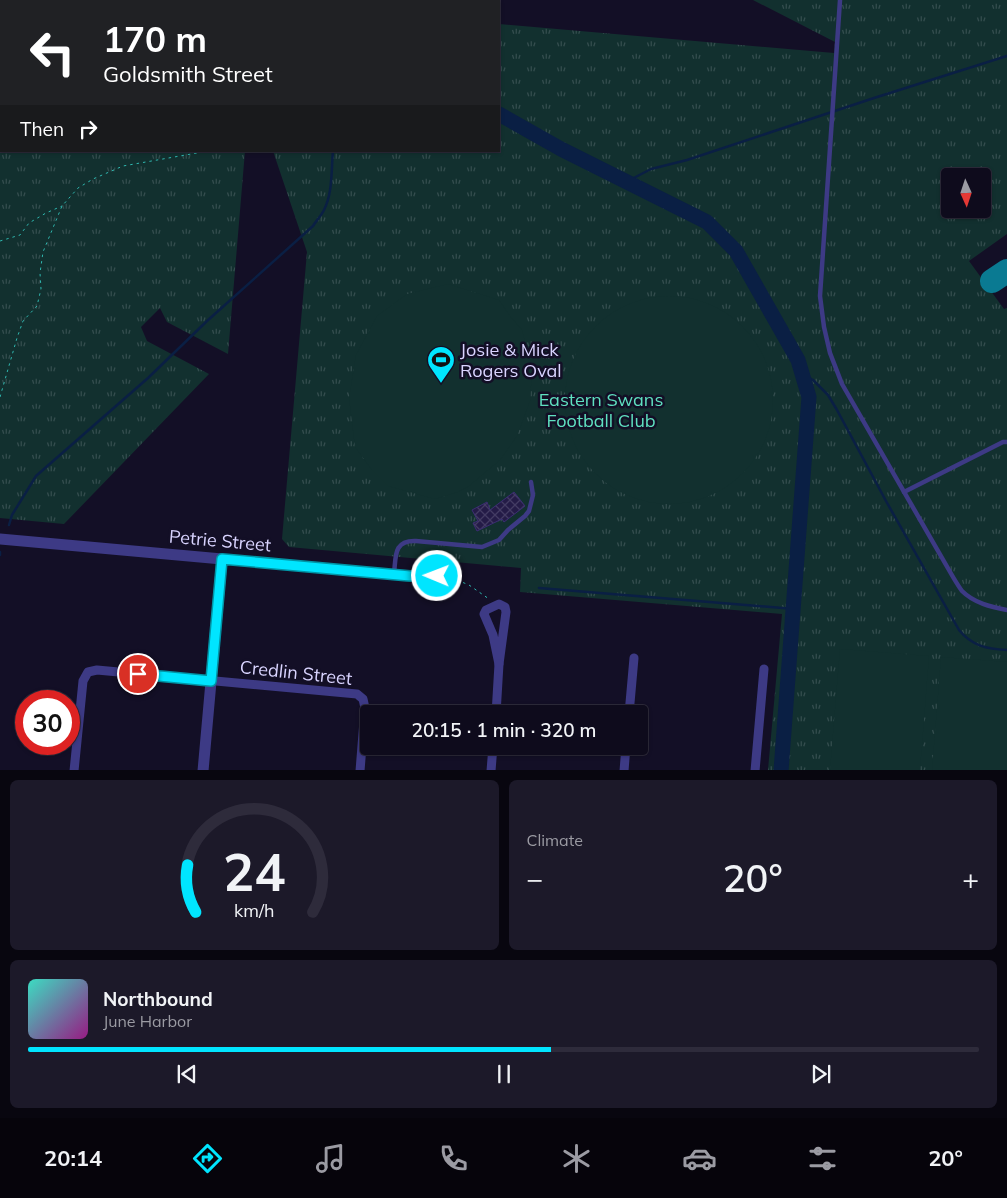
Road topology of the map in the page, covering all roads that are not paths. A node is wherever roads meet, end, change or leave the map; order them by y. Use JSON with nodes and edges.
{"nodes":[{"id":1,"x":840,"y":0,"type":"edge"},
{"id":2,"x":1007,"y":442,"type":"edge"},
{"id":3,"x":531,"y":482,"type":"dead end"},
{"id":4,"x":904,"y":492,"type":"junction"},
{"id":5,"x":0,"y":539,"type":"edge"},
{"id":6,"x":222,"y":559,"type":"junction"},
{"id":7,"x":394,"y":574,"type":"junction"},
{"id":8,"x":437,"y":576,"type":"road end"},
{"id":9,"x":1007,"y":610,"type":"edge"},
{"id":10,"x":634,"y":658,"type":"dead end"},
{"id":11,"x":500,"y":664,"type":"junction"},
{"id":12,"x":764,"y":668,"type":"dead end"},
{"id":13,"x":211,"y":681,"type":"junction"},
{"id":14,"x":497,"y":705,"type":"edge"},
{"id":15,"x":630,"y":705,"type":"edge"},
{"id":16,"x":492,"y":755,"type":"edge"},
{"id":17,"x":625,"y":755,"type":"edge"},
{"id":18,"x":74,"y":770,"type":"edge"},
{"id":19,"x":203,"y":770,"type":"edge"},
{"id":20,"x":360,"y":770,"type":"edge"},
{"id":21,"x":490,"y":770,"type":"edge"},
{"id":22,"x":624,"y":770,"type":"edge"},
{"id":23,"x":755,"y":770,"type":"edge"}],
"edges":[{"from":1,"to":4,"type":"lane"},
{"from":2,"to":4,"type":"lane"},
{"from":3,"to":7,"type":"lane"},
{"from":4,"to":9,"type":"lane"},
{"from":5,"to":6,"type":"street","name":"Petrie Street"},
{"from":6,"to":7,"type":"street","name":"Petrie Street"},
{"from":6,"to":13,"type":"street"},
{"from":7,"to":8,"type":"street","name":"Petrie Street"},
{"from":10,"to":15,"type":"street"},
{"from":11,"to":11,"type":"street"},
{"from":11,"to":14,"type":"street"},
{"from":12,"to":23,"type":"street"},
{"from":13,"to":18,"type":"street"},
{"from":13,"to":19,"type":"street"},
{"from":13,"to":20,"type":"street","name":"Credlin Street"},
{"from":16,"to":21,"type":"street"},
{"from":17,"to":22,"type":"street"}]}
